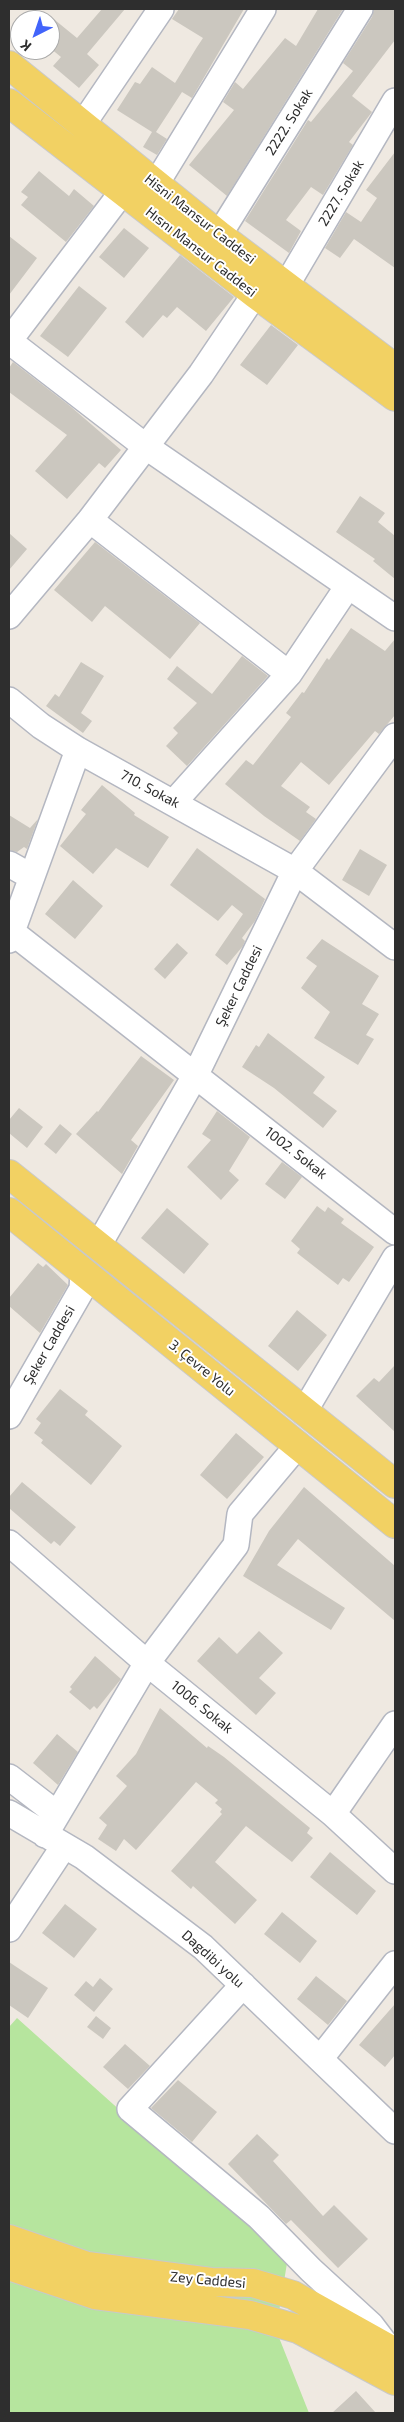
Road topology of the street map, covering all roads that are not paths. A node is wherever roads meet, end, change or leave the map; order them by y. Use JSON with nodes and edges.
{"nodes":[{"id":1,"x":161,"y":9,"type":"edge"},
{"id":2,"x":263,"y":9,"type":"edge"},
{"id":3,"x":360,"y":9,"type":"edge"},
{"id":4,"x":9,"y":65,"type":"edge"},
{"id":5,"x":395,"y":101,"type":"edge"},
{"id":6,"x":9,"y":103,"type":"edge"},
{"id":7,"x":82,"y":124,"type":"junction"},
{"id":8,"x":156,"y":184,"type":"junction"},
{"id":9,"x":122,"y":191,"type":"junction"},
{"id":10,"x":219,"y":235,"type":"junction"},
{"id":11,"x":286,"y":286,"type":"junction"},
{"id":12,"x":255,"y":294,"type":"junction"},
{"id":13,"x":9,"y":341,"type":"edge"},
{"id":14,"x":395,"y":368,"type":"edge"},
{"id":15,"x":395,"y":397,"type":"edge"},
{"id":16,"x":145,"y":446,"type":"junction"},
{"id":17,"x":90,"y":520,"type":"junction"},
{"id":18,"x":348,"y":586,"type":"junction"},
{"id":19,"x":9,"y":616,"type":"edge"},
{"id":20,"x":395,"y":618,"type":"edge"},
{"id":21,"x":289,"y":674,"type":"junction"},
{"id":22,"x":9,"y":700,"type":"edge"},
{"id":23,"x":395,"y":736,"type":"edge"},
{"id":24,"x":78,"y":750,"type":"junction"},
{"id":25,"x":174,"y":802,"type":"junction"},
{"id":26,"x":9,"y":864,"type":"edge"},
{"id":27,"x":295,"y":871,"type":"junction"},
{"id":28,"x":32,"y":877,"type":"junction"},
{"id":29,"x":10,"y":936,"type":"edge"},
{"id":30,"x":395,"y":947,"type":"edge"},
{"id":31,"x":196,"y":1074,"type":"junction"},
{"id":32,"x":9,"y":1174,"type":"edge"},
{"id":33,"x":9,"y":1212,"type":"edge"},
{"id":34,"x":395,"y":1232,"type":"edge"},
{"id":35,"x":98,"y":1246,"type":"junction"},
{"id":36,"x":395,"y":1258,"type":"edge"},
{"id":37,"x":83,"y":1272,"type":"junction"},
{"id":38,"x":304,"y":1412,"type":"junction"},
{"id":39,"x":9,"y":1416,"type":"edge"},
{"id":40,"x":298,"y":1445,"type":"junction"},
{"id":41,"x":395,"y":1484,"type":"edge"},
{"id":42,"x":395,"y":1524,"type":"edge"},
{"id":43,"x":9,"y":1543,"type":"edge"},
{"id":44,"x":147,"y":1663,"type":"junction"},
{"id":45,"x":395,"y":1724,"type":"edge"},
{"id":46,"x":9,"y":1777,"type":"edge"},
{"id":47,"x":9,"y":1813,"type":"edge"},
{"id":48,"x":333,"y":1814,"type":"junction"},
{"id":49,"x":56,"y":1832,"type":"junction"},
{"id":50,"x":395,"y":1871,"type":"edge"},
{"id":51,"x":9,"y":1928,"type":"edge"},
{"id":52,"x":395,"y":1964,"type":"edge"},
{"id":53,"x":243,"y":1985,"type":"junction"},
{"id":54,"x":320,"y":2059,"type":"junction"},
{"id":55,"x":395,"y":2130,"type":"edge"},
{"id":56,"x":9,"y":2239,"type":"edge"},
{"id":57,"x":9,"y":2266,"type":"edge"},
{"id":58,"x":393,"y":2351,"type":"edge"},
{"id":59,"x":395,"y":2381,"type":"edge"}],
"edges":[{"from":1,"to":7,"type":"street"},
{"from":2,"to":8,"type":"street"},
{"from":3,"to":10,"type":"street","name":"2222. Sokak"},
{"from":4,"to":7,"type":"main road","name":"Hisni Mansur Caddesi"},
{"from":5,"to":11,"type":"street","name":"2227. Sokak"},
{"from":6,"to":9,"type":"main road","name":"Hısnı Mansur Caddesi"},
{"from":7,"to":8,"type":"main road","name":"Hisni Mansur Caddesi"},
{"from":8,"to":10,"type":"main road","name":"Hisni Mansur Caddesi"},
{"from":9,"to":12,"type":"main road","name":"Hısnı Mansur Caddesi"},
{"from":9,"to":13,"type":"street"},
{"from":10,"to":11,"type":"main road","name":"Hisni Mansur Caddesi"},
{"from":11,"to":14,"type":"main road","name":"Hisni Mansur Caddesi"},
{"from":12,"to":15,"type":"main road","name":"Hısnı Mansur Caddesi"},
{"from":12,"to":16,"type":"street"},
{"from":13,"to":16,"type":"street"},
{"from":16,"to":17,"type":"street"},
{"from":16,"to":18,"type":"street"},
{"from":17,"to":19,"type":"street"},
{"from":17,"to":21,"type":"street"},
{"from":18,"to":20,"type":"street"},
{"from":18,"to":21,"type":"street"},
{"from":21,"to":25,"type":"street"},
{"from":22,"to":24,"type":"street","name":"710. Sokak"},
{"from":23,"to":27,"type":"street","name":"Şeker Caddesi"},
{"from":24,"to":25,"type":"street","name":"710. Sokak"},
{"from":24,"to":28,"type":"street"},
{"from":25,"to":27,"type":"street","name":"710. Sokak"},
{"from":26,"to":28,"type":"street"},
{"from":27,"to":30,"type":"street","name":"710. Sokak"},
{"from":27,"to":31,"type":"street","name":"Şeker Caddesi"},
{"from":28,"to":29,"type":"street"},
{"from":29,"to":31,"type":"street","name":"1002. Sokak"},
{"from":31,"to":34,"type":"street","name":"1002. Sokak"},
{"from":31,"to":35,"type":"street","name":"Şeker Caddesi"},
{"from":32,"to":35,"type":"main road"},
{"from":33,"to":37,"type":"main road","name":"3. Çevre Yolu"},
{"from":35,"to":38,"type":"main road"},
{"from":36,"to":38,"type":"street"},
{"from":37,"to":39,"type":"street","name":"Şeker Caddesi"},
{"from":37,"to":40,"type":"main road","name":"3. Çevre Yolu"},
{"from":38,"to":41,"type":"main road"},
{"from":40,"to":42,"type":"main road","name":"3. Çevre Yolu"},
{"from":40,"to":44,"type":"street"},
{"from":43,"to":44,"type":"street","name":"1006. Sokak"},
{"from":44,"to":48,"type":"street","name":"1006. Sokak"},
{"from":44,"to":49,"type":"street"},
{"from":45,"to":48,"type":"street"},
{"from":46,"to":49,"type":"street"},
{"from":47,"to":49,"type":"street","name":"Dagdibi yolu"},
{"from":48,"to":50,"type":"street","name":"1006. Sokak"},
{"from":49,"to":51,"type":"street"},
{"from":49,"to":53,"type":"street","name":"Dagdibi yolu"},
{"from":52,"to":54,"type":"street"},
{"from":53,"to":54,"type":"street","name":"Dagdibi yolu"},
{"from":53,"to":58,"type":"street"},
{"from":54,"to":55,"type":"street","name":"Dagdibi yolu"},
{"from":56,"to":58,"type":"main road","name":"Zey Caddesi"},
{"from":57,"to":59,"type":"main road","name":"Zey Caddesi"}]}
